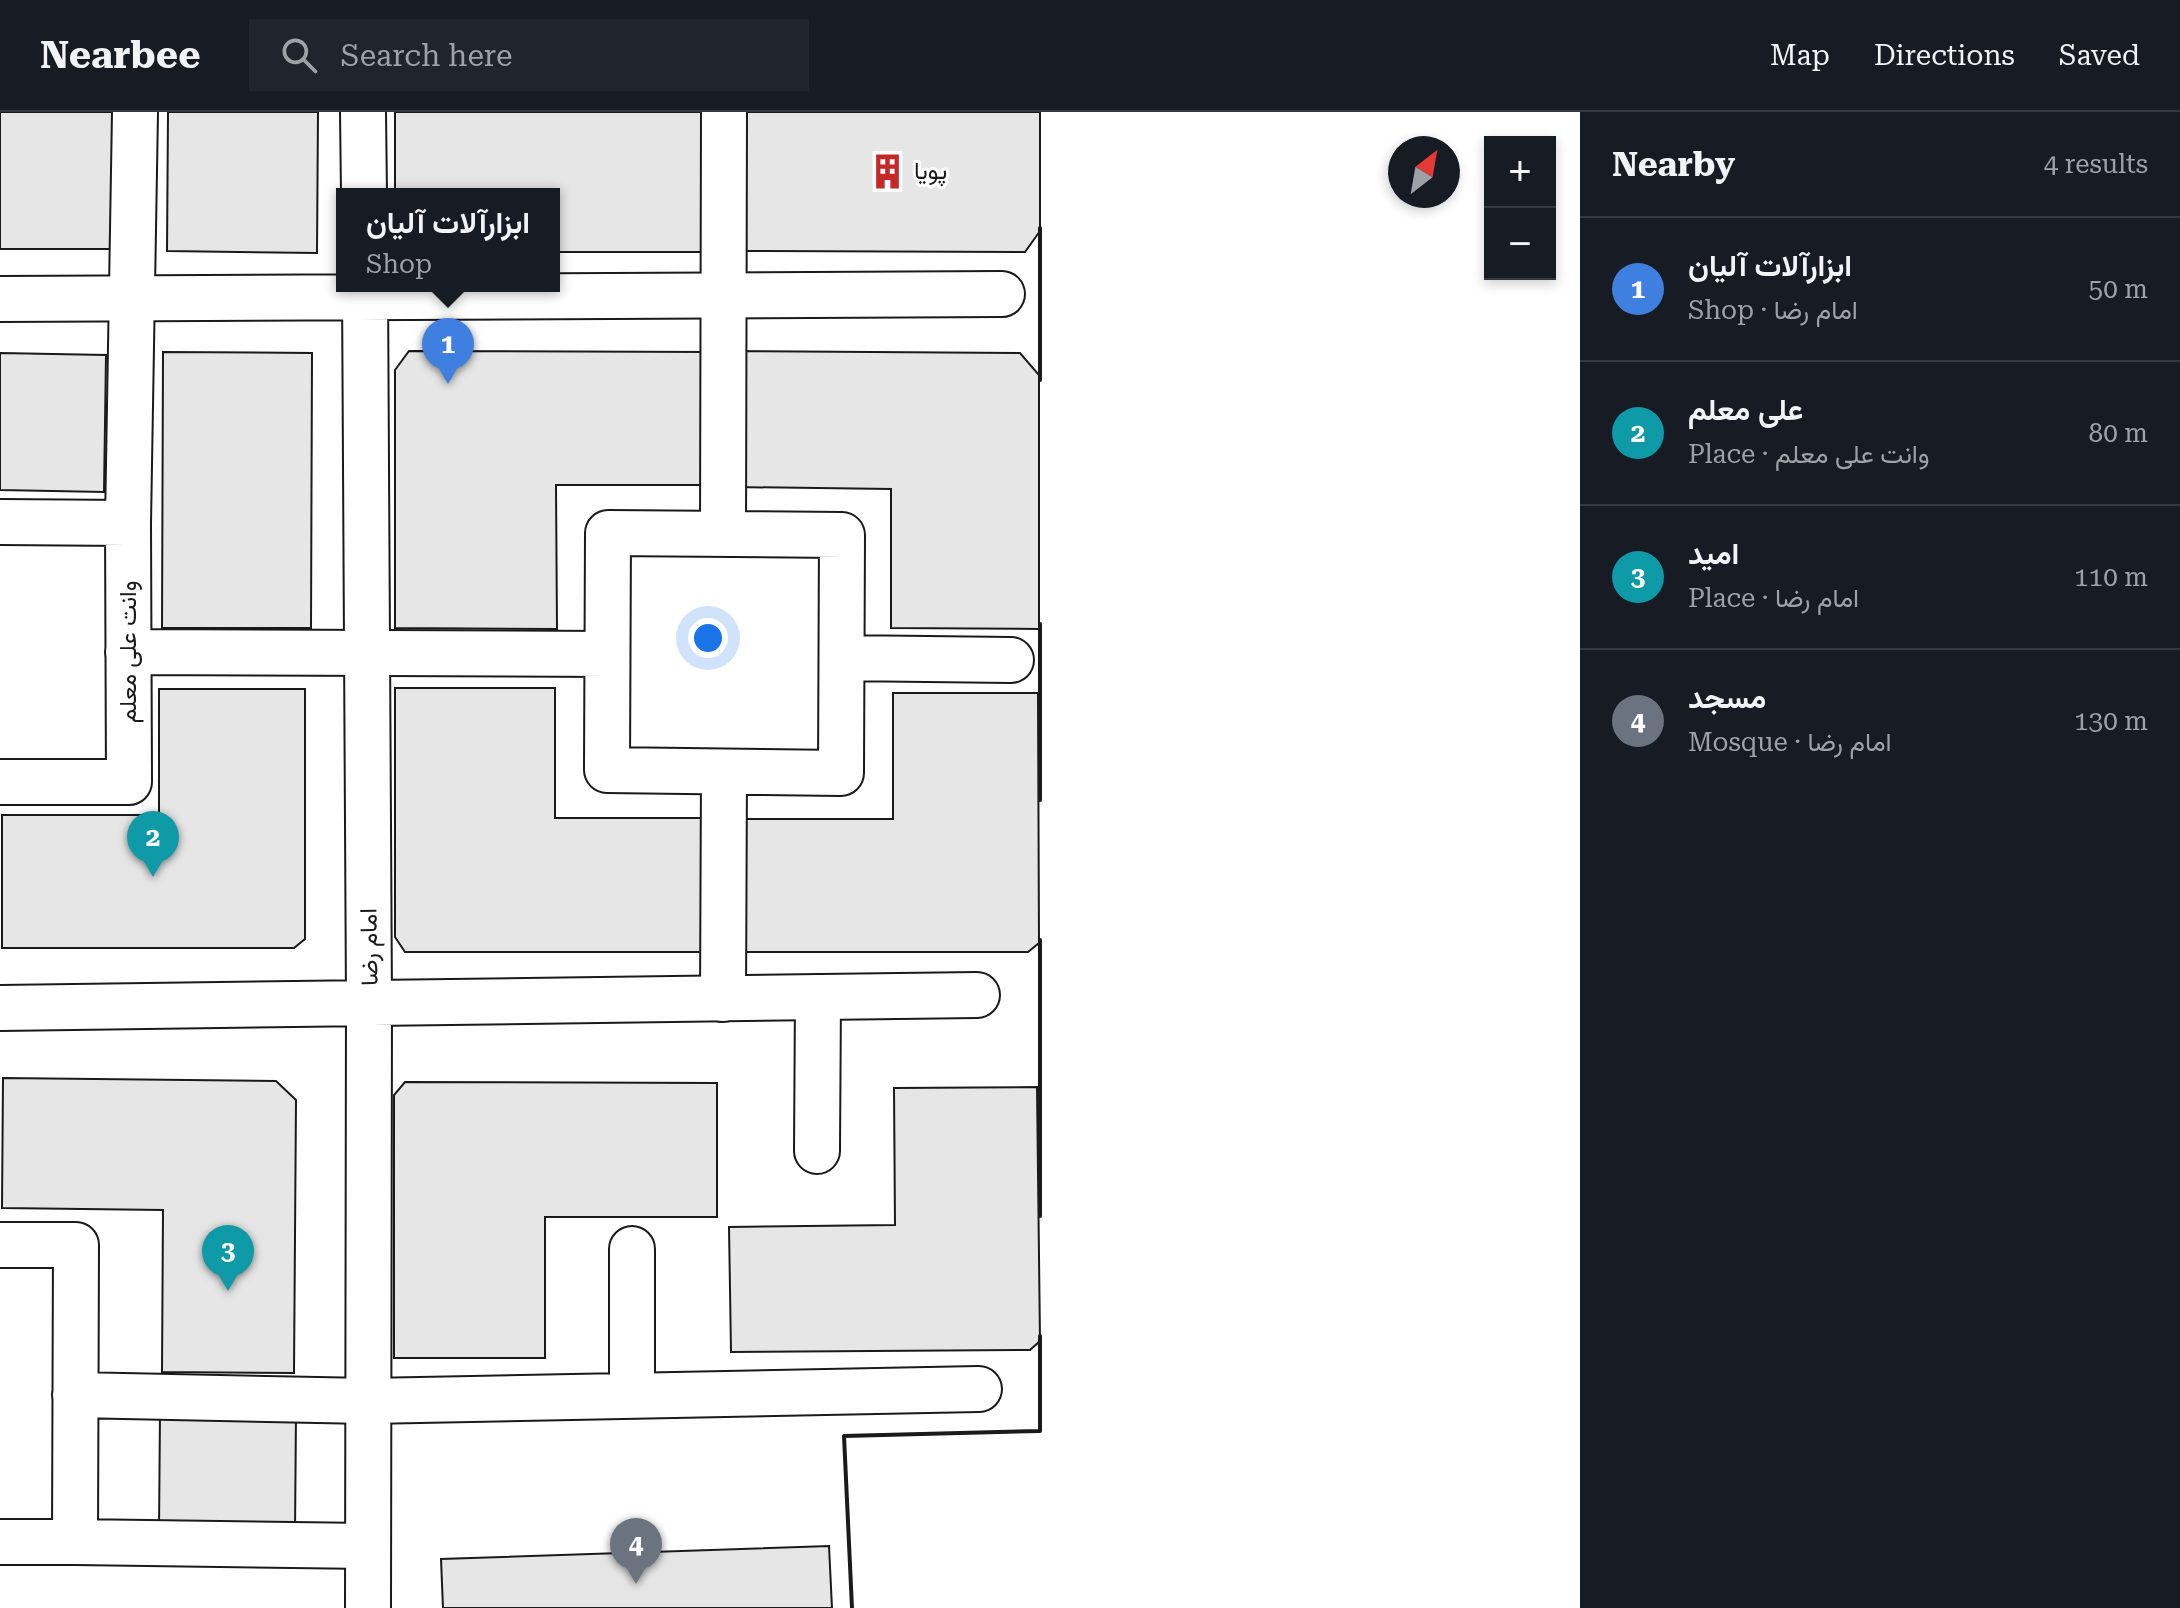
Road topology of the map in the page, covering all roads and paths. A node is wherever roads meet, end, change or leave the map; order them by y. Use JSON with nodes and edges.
{"nodes":[{"id":1,"x":135,"y":112,"type":"edge"},
{"id":2,"x":363,"y":112,"type":"edge"},
{"id":3,"x":724,"y":112,"type":"edge"},
{"id":4,"x":364,"y":188,"type":"edge"},
{"id":5,"x":365,"y":293,"type":"edge"},
{"id":6,"x":1002,"y":294,"type":"dead end"},
{"id":7,"x":724,"y":296,"type":"junction"},
{"id":8,"x":133,"y":298,"type":"junction"},
{"id":9,"x":0,"y":299,"type":"edge"},
{"id":10,"x":0,"y":522,"type":"edge"},
{"id":11,"x":128,"y":523,"type":"junction"},
{"id":12,"x":723,"y":534,"type":"junction"},
{"id":13,"x":128,"y":652,"type":"junction"},
{"id":14,"x":366,"y":654,"type":"junction"},
{"id":15,"x":607,"y":654,"type":"junction"},
{"id":16,"x":842,"y":658,"type":"junction"},
{"id":17,"x":1011,"y":660,"type":"dead end"},
{"id":18,"x":724,"y":772,"type":"junction"},
{"id":19,"x":0,"y":782,"type":"edge"},
{"id":20,"x":977,"y":995,"type":"dead end"},
{"id":21,"x":818,"y":997,"type":"junction"},
{"id":22,"x":723,"y":999,"type":"junction"},
{"id":23,"x":369,"y":1002,"type":"junction"},
{"id":24,"x":0,"y":1008,"type":"edge"},
{"id":25,"x":817,"y":1151,"type":"dead end"},
{"id":26,"x":0,"y":1245,"type":"edge"},
{"id":27,"x":632,"y":1249,"type":"dead end"},
{"id":28,"x":979,"y":1389,"type":"dead end"},
{"id":29,"x":75,"y":1395,"type":"junction"},
{"id":30,"x":632,"y":1395,"type":"junction"},
{"id":31,"x":368,"y":1401,"type":"junction"},
{"id":32,"x":0,"y":1542,"type":"edge"},
{"id":33,"x":75,"y":1542,"type":"junction"},
{"id":34,"x":368,"y":1546,"type":"junction"},
{"id":35,"x":368,"y":1608,"type":"edge"}],
"edges":[{"from":1,"to":8,"type":"street","name":"وانت علی معلم"},
{"from":2,"to":4,"type":"street"},
{"from":3,"to":7,"type":"street"},
{"from":5,"to":7,"type":"street"},
{"from":5,"to":8,"type":"street"},
{"from":5,"to":14,"type":"street","name":"امام رضا"},
{"from":6,"to":7,"type":"street"},
{"from":7,"to":12,"type":"street"},
{"from":8,"to":9,"type":"street"},
{"from":8,"to":11,"type":"street","name":"وانت علی معلم"},
{"from":10,"to":11,"type":"street"},
{"from":11,"to":13,"type":"street","name":"وانت علی معلم"},
{"from":12,"to":15,"type":"street"},
{"from":12,"to":16,"type":"street"},
{"from":13,"to":14,"type":"street"},
{"from":13,"to":19,"type":"street","name":"وانت علی معلم"},
{"from":14,"to":15,"type":"street"},
{"from":14,"to":23,"type":"street","name":"امام رضا"},
{"from":15,"to":18,"type":"street"},
{"from":16,"to":17,"type":"street"},
{"from":16,"to":18,"type":"street"},
{"from":18,"to":22,"type":"street"},
{"from":20,"to":21,"type":"street"},
{"from":21,"to":22,"type":"street"},
{"from":21,"to":25,"type":"street"},
{"from":22,"to":23,"type":"street"},
{"from":23,"to":24,"type":"street"},
{"from":23,"to":31,"type":"street","name":"امام رضا"},
{"from":26,"to":29,"type":"street"},
{"from":27,"to":30,"type":"street"},
{"from":28,"to":30,"type":"street"},
{"from":29,"to":31,"type":"street"},
{"from":29,"to":33,"type":"street"},
{"from":30,"to":31,"type":"street"},
{"from":31,"to":34,"type":"street","name":"امام رضا"},
{"from":32,"to":33,"type":"street"},
{"from":33,"to":34,"type":"street"},
{"from":34,"to":35,"type":"street","name":"امام رضا"}]}
